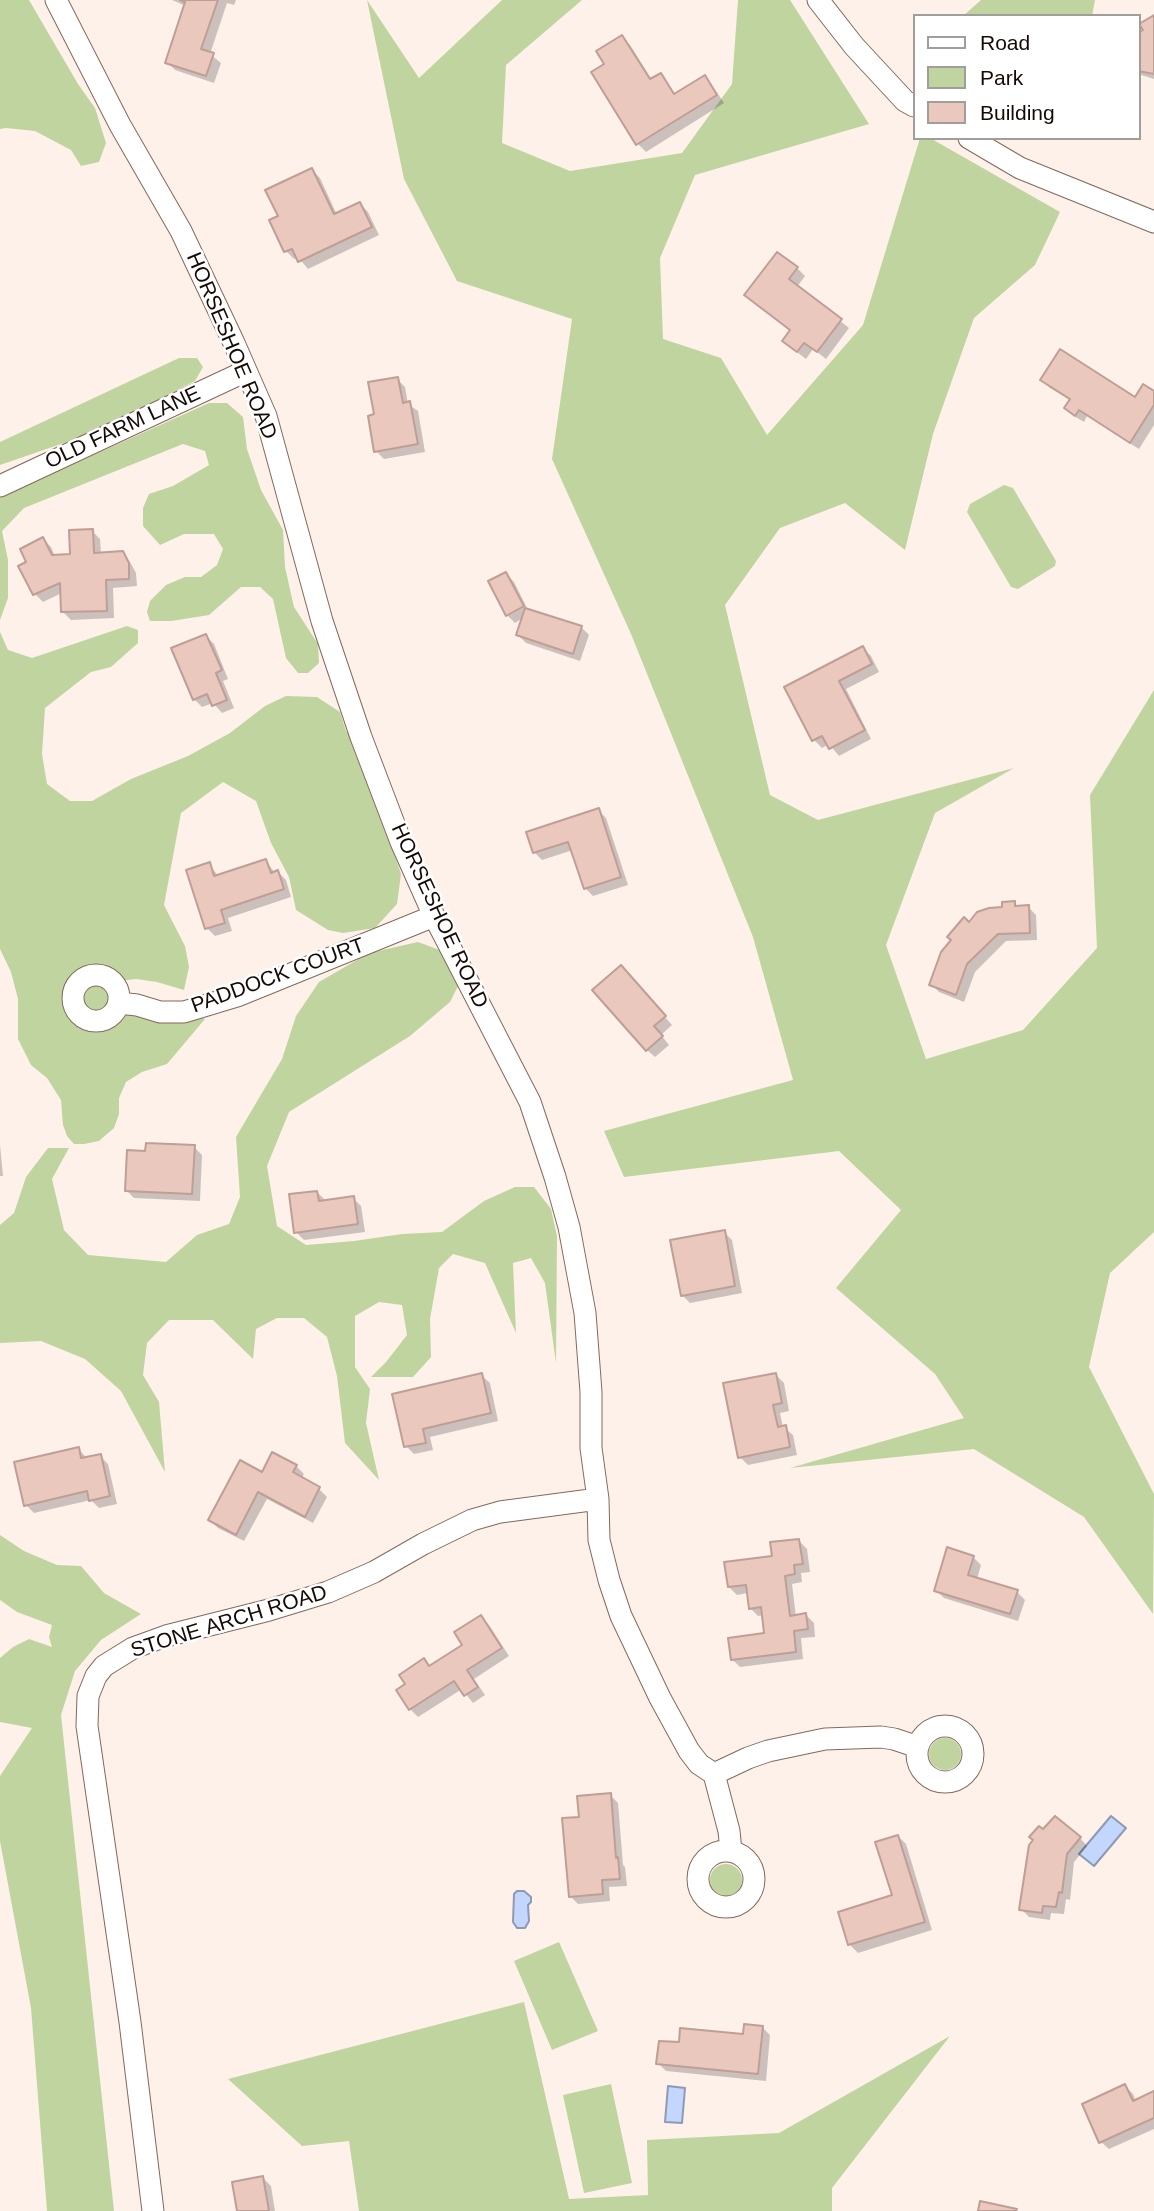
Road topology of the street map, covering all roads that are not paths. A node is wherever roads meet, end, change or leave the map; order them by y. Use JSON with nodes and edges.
{"nodes":[{"id":1,"x":56,"y":0,"type":"edge"},
{"id":2,"x":818,"y":0,"type":"edge"},
{"id":3,"x":912,"y":106,"type":"edge"},
{"id":4,"x":972,"y":140,"type":"edge"},
{"id":5,"x":1154,"y":222,"type":"edge"},
{"id":6,"x":246,"y":371,"type":"junction"},
{"id":7,"x":0,"y":486,"type":"edge"},
{"id":8,"x":434,"y":916,"type":"junction"},
{"id":9,"x":118,"y":1003,"type":"dead end"},
{"id":10,"x":598,"y":1499,"type":"junction"},
{"id":11,"x":918,"y":1747,"type":"dead end"},
{"id":12,"x":714,"y":1774,"type":"junction"},
{"id":13,"x":731,"y":1851,"type":"dead end"},
{"id":14,"x":153,"y":2211,"type":"edge"}],
"edges":[{"from":1,"to":6,"type":"street","name":"HORSESHOE ROAD"},
{"from":2,"to":3,"type":"street"},
{"from":4,"to":5,"type":"street"},
{"from":6,"to":7,"type":"street","name":"OLD FARM LANE"},
{"from":6,"to":8,"type":"street","name":"HORSESHOE ROAD"},
{"from":8,"to":9,"type":"street","name":"PADDOCK COURT"},
{"from":8,"to":10,"type":"street","name":"HORSESHOE ROAD"},
{"from":10,"to":12,"type":"street","name":"HORSESHOE ROAD"},
{"from":10,"to":14,"type":"street","name":"STONE ARCH ROAD"},
{"from":11,"to":12,"type":"street"},
{"from":12,"to":13,"type":"street"}]}
